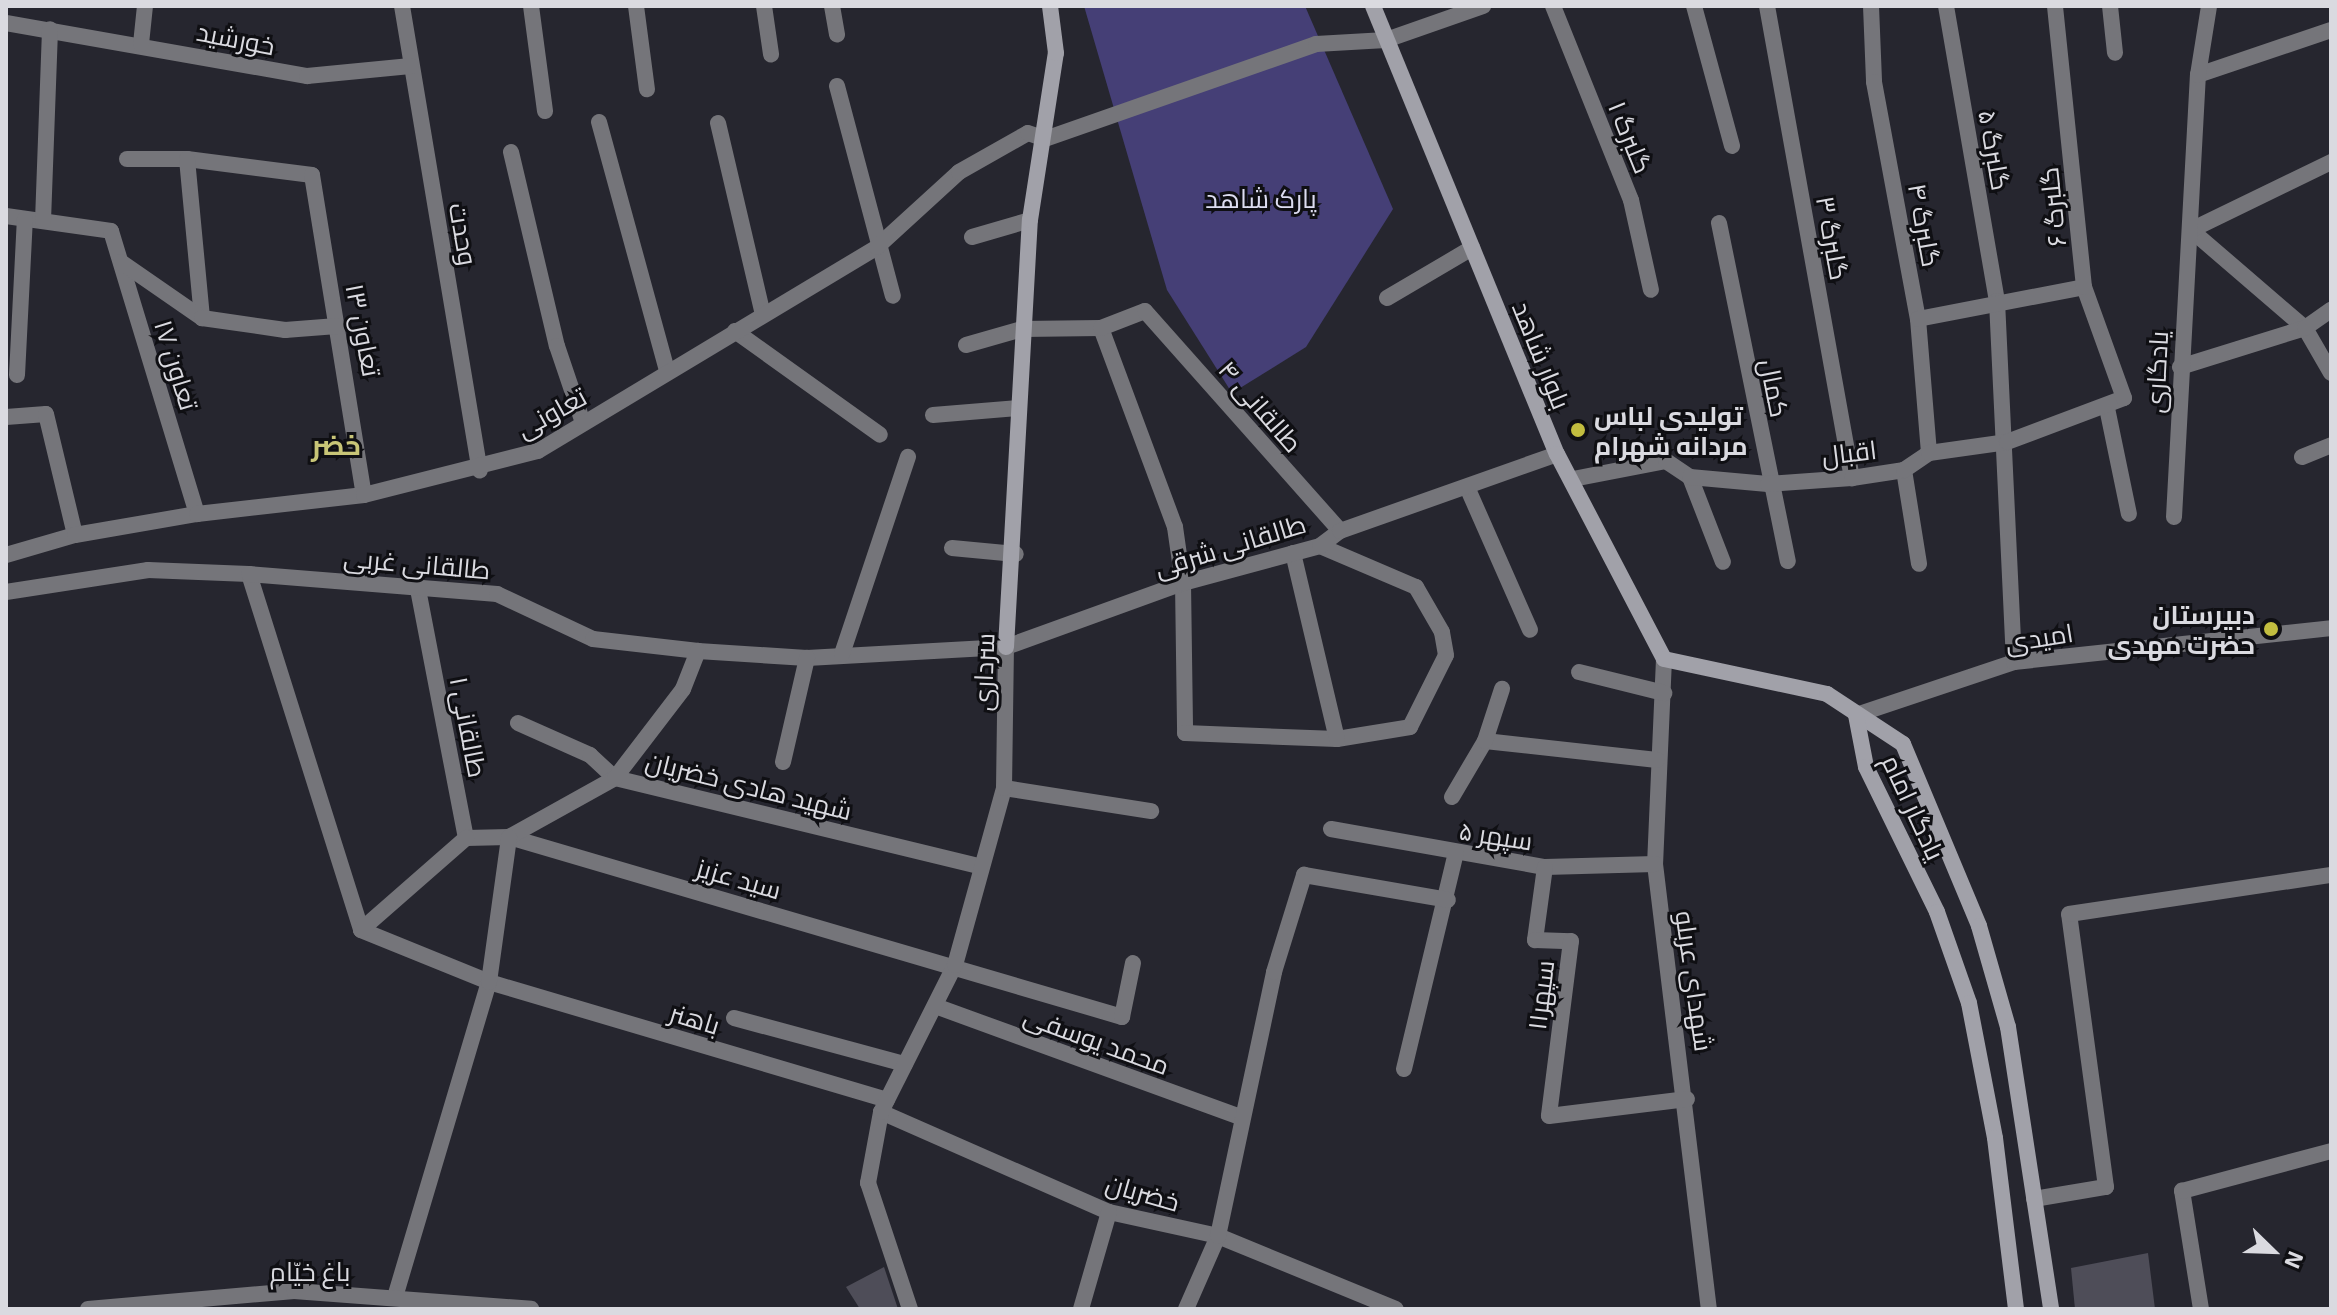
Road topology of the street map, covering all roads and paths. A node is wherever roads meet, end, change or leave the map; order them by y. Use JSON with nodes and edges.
{"nodes":[{"id":1,"x":145,"y":6,"type":"edge"},
{"id":2,"x":402,"y":6,"type":"edge"},
{"id":3,"x":531,"y":6,"type":"edge"},
{"id":4,"x":636,"y":6,"type":"edge"},
{"id":5,"x":764,"y":6,"type":"edge"},
{"id":6,"x":832,"y":6,"type":"edge"},
{"id":7,"x":1050,"y":6,"type":"edge"},
{"id":8,"x":1373,"y":6,"type":"edge"},
{"id":9,"x":1483,"y":6,"type":"edge"},
{"id":10,"x":1553,"y":6,"type":"edge"},
{"id":11,"x":1694,"y":6,"type":"edge"},
{"id":12,"x":1767,"y":6,"type":"edge"},
{"id":13,"x":1871,"y":6,"type":"edge"},
{"id":14,"x":1946,"y":6,"type":"edge"},
{"id":15,"x":2055,"y":6,"type":"edge"},
{"id":16,"x":2110,"y":6,"type":"edge"},
{"id":17,"x":2209,"y":6,"type":"edge"},
{"id":18,"x":6,"y":23,"type":"edge"},
{"id":19,"x":50,"y":29,"type":"junction"},
{"id":20,"x":2331,"y":30,"type":"edge"},
{"id":21,"x":837,"y":35,"type":"dead end"},
{"id":22,"x":1386,"y":40,"type":"junction"},
{"id":23,"x":141,"y":44,"type":"junction"},
{"id":24,"x":2115,"y":53,"type":"dead end"},
{"id":25,"x":771,"y":54,"type":"dead end"},
{"id":26,"x":411,"y":66,"type":"junction"},
{"id":27,"x":2198,"y":75,"type":"junction"},
{"id":28,"x":837,"y":86,"type":"dead end"},
{"id":29,"x":647,"y":89,"type":"dead end"},
{"id":30,"x":545,"y":111,"type":"dead end"},
{"id":31,"x":599,"y":122,"type":"dead end"},
{"id":32,"x":718,"y":123,"type":"dead end"},
{"id":33,"x":1045,"y":139,"type":"junction"},
{"id":34,"x":1732,"y":146,"type":"dead end"},
{"id":35,"x":511,"y":152,"type":"dead end"},
{"id":36,"x":127,"y":159,"type":"dead end"},
{"id":37,"x":187,"y":159,"type":"junction"},
{"id":38,"x":2331,"y":162,"type":"edge"},
{"id":39,"x":6,"y":216,"type":"edge"},
{"id":40,"x":25,"y":219,"type":"junction"},
{"id":41,"x":1030,"y":220,"type":"junction"},
{"id":42,"x":43,"y":221,"type":"junction"},
{"id":43,"x":1719,"y":223,"type":"dead end"},
{"id":44,"x":2191,"y":230,"type":"junction"},
{"id":45,"x":972,"y":237,"type":"dead end"},
{"id":46,"x":877,"y":247,"type":"junction"},
{"id":47,"x":1472,"y":248,"type":"junction"},
{"id":48,"x":121,"y":262,"type":"junction"},
{"id":49,"x":2084,"y":287,"type":"junction"},
{"id":50,"x":1651,"y":290,"type":"dead end"},
{"id":51,"x":893,"y":296,"type":"dead end"},
{"id":52,"x":1387,"y":298,"type":"dead end"},
{"id":53,"x":1997,"y":301,"type":"junction"},
{"id":54,"x":2331,"y":310,"type":"edge"},
{"id":55,"x":763,"y":315,"type":"junction"},
{"id":56,"x":202,"y":318,"type":"junction"},
{"id":57,"x":1918,"y":319,"type":"junction"},
{"id":58,"x":337,"y":326,"type":"junction"},
{"id":59,"x":1101,"y":328,"type":"junction"},
{"id":60,"x":2305,"y":328,"type":"junction"},
{"id":61,"x":1022,"y":329,"type":"junction"},
{"id":62,"x":735,"y":331,"type":"junction"},
{"id":63,"x":966,"y":345,"type":"dead end"},
{"id":64,"x":2180,"y":367,"type":"junction"},
{"id":65,"x":667,"y":370,"type":"junction"},
{"id":66,"x":2331,"y":373,"type":"edge"},
{"id":67,"x":17,"y":375,"type":"dead end"},
{"id":68,"x":2124,"y":398,"type":"joint"},
{"id":69,"x":1019,"y":408,"type":"junction"},
{"id":70,"x":2107,"y":408,"type":"junction"},
{"id":71,"x":933,"y":415,"type":"dead end"},
{"id":72,"x":6,"y":417,"type":"edge"},
{"id":73,"x":583,"y":423,"type":"junction"},
{"id":74,"x":880,"y":435,"type":"dead end"},
{"id":75,"x":2007,"y":442,"type":"junction"},
{"id":76,"x":2331,"y":445,"type":"edge"},
{"id":77,"x":1929,"y":453,"type":"junction"},
{"id":78,"x":1557,"y":454,"type":"junction"},
{"id":79,"x":908,"y":457,"type":"dead end"},
{"id":80,"x":2302,"y":457,"type":"dead end"},
{"id":81,"x":480,"y":470,"type":"junction"},
{"id":82,"x":1904,"y":470,"type":"junction"},
{"id":83,"x":1690,"y":477,"type":"junction"},
{"id":84,"x":1852,"y":478,"type":"junction"},
{"id":85,"x":1573,"y":479,"type":"junction"},
{"id":86,"x":1768,"y":484,"type":"junction"},
{"id":87,"x":1467,"y":487,"type":"junction"},
{"id":88,"x":364,"y":495,"type":"junction"},
{"id":89,"x":197,"y":514,"type":"junction"},
{"id":90,"x":2129,"y":514,"type":"dead end"},
{"id":91,"x":2174,"y":517,"type":"dead end"},
{"id":92,"x":1340,"y":531,"type":"junction"},
{"id":93,"x":75,"y":535,"type":"junction"},
{"id":94,"x":1320,"y":546,"type":"junction"},
{"id":95,"x":952,"y":548,"type":"dead end"},
{"id":96,"x":1293,"y":553,"type":"junction"},
{"id":97,"x":1016,"y":554,"type":"junction"},
{"id":98,"x":6,"y":555,"type":"edge"},
{"id":99,"x":1788,"y":561,"type":"dead end"},
{"id":100,"x":1723,"y":562,"type":"dead end"},
{"id":101,"x":1919,"y":564,"type":"dead end"},
{"id":102,"x":249,"y":574,"type":"junction"},
{"id":103,"x":1183,"y":583,"type":"junction"},
{"id":104,"x":417,"y":584,"type":"junction"},
{"id":105,"x":6,"y":592,"type":"edge"},
{"id":106,"x":2331,"y":628,"type":"edge"},
{"id":107,"x":1530,"y":630,"type":"dead end"},
{"id":108,"x":1006,"y":647,"type":"junction"},
{"id":109,"x":698,"y":651,"type":"junction"},
{"id":110,"x":842,"y":654,"type":"junction"},
{"id":111,"x":807,"y":658,"type":"junction"},
{"id":112,"x":1664,"y":659,"type":"junction"},
{"id":113,"x":2014,"y":662,"type":"junction"},
{"id":114,"x":1579,"y":672,"type":"dead end"},
{"id":115,"x":1502,"y":689,"type":"dead end"},
{"id":116,"x":1664,"y":693,"type":"junction"},
{"id":117,"x":1856,"y":715,"type":"junction"},
{"id":118,"x":518,"y":723,"type":"dead end"},
{"id":119,"x":1337,"y":739,"type":"junction"},
{"id":120,"x":1485,"y":741,"type":"junction"},
{"id":121,"x":1657,"y":760,"type":"junction"},
{"id":122,"x":783,"y":762,"type":"dead end"},
{"id":123,"x":615,"y":778,"type":"junction"},
{"id":124,"x":1004,"y":788,"type":"junction"},
{"id":125,"x":1452,"y":797,"type":"dead end"},
{"id":126,"x":1151,"y":811,"type":"dead end"},
{"id":127,"x":1331,"y":829,"type":"dead end"},
{"id":128,"x":509,"y":837,"type":"junction"},
{"id":129,"x":466,"y":838,"type":"junction"},
{"id":130,"x":1456,"y":853,"type":"junction"},
{"id":131,"x":1655,"y":864,"type":"junction"},
{"id":132,"x":980,"y":866,"type":"junction"},
{"id":133,"x":1545,"y":867,"type":"junction"},
{"id":134,"x":2331,"y":875,"type":"edge"},
{"id":135,"x":1448,"y":900,"type":"junction"},
{"id":136,"x":361,"y":930,"type":"junction"},
{"id":137,"x":1133,"y":963,"type":"dead end"},
{"id":138,"x":955,"y":965,"type":"junction"},
{"id":139,"x":489,"y":982,"type":"junction"},
{"id":140,"x":938,"y":1007,"type":"junction"},
{"id":141,"x":734,"y":1018,"type":"dead end"},
{"id":142,"x":905,"y":1064,"type":"junction"},
{"id":143,"x":1404,"y":1069,"type":"dead end"},
{"id":144,"x":1687,"y":1099,"type":"junction"},
{"id":145,"x":884,"y":1106,"type":"junction"},
{"id":146,"x":1241,"y":1117,"type":"junction"},
{"id":147,"x":2331,"y":1151,"type":"edge"},
{"id":148,"x":2034,"y":1199,"type":"junction"},
{"id":149,"x":1109,"y":1212,"type":"junction"},
{"id":150,"x":1218,"y":1236,"type":"junction"},
{"id":151,"x":395,"y":1297,"type":"junction"},
{"id":152,"x":88,"y":1309,"type":"edge"},
{"id":153,"x":531,"y":1309,"type":"edge"},
{"id":154,"x":910,"y":1309,"type":"edge"},
{"id":155,"x":1081,"y":1309,"type":"edge"},
{"id":156,"x":1186,"y":1309,"type":"edge"},
{"id":157,"x":1396,"y":1309,"type":"edge"},
{"id":158,"x":1709,"y":1309,"type":"edge"},
{"id":159,"x":2016,"y":1309,"type":"edge"},
{"id":160,"x":2051,"y":1309,"type":"edge"},
{"id":161,"x":2201,"y":1309,"type":"edge"}],
"edges":[{"from":1,"to":23,"type":"street"},
{"from":2,"to":26,"type":"street","name":"وحدت"},
{"from":3,"to":30,"type":"street"},
{"from":4,"to":29,"type":"street"},
{"from":5,"to":25,"type":"street"},
{"from":6,"to":21,"type":"street"},
{"from":7,"to":33,"type":"main road","name":"سرداری"},
{"from":8,"to":22,"type":"main road","name":"بلوار شاهد"},
{"from":9,"to":22,"type":"street","name":"تعاونی"},
{"from":10,"to":50,"type":"street","name":"گلبرگ ۱"},
{"from":11,"to":34,"type":"street"},
{"from":12,"to":84,"type":"street","name":"گلبرگ ۳"},
{"from":13,"to":57,"type":"street","name":"گلبرگ ۴"},
{"from":14,"to":53,"type":"street","name":"گلبرگ ۵"},
{"from":15,"to":49,"type":"street","name":"گلبرگ ۶"},
{"from":16,"to":24,"type":"street"},
{"from":17,"to":27,"type":"street","name":"یادگاری"},
{"from":18,"to":19,"type":"street","name":"خورشید"},
{"from":19,"to":23,"type":"street","name":"خورشید"},
{"from":19,"to":42,"type":"street"},
{"from":20,"to":27,"type":"street"},
{"from":22,"to":33,"type":"street","name":"تعاونی"},
{"from":22,"to":47,"type":"main road","name":"بلوار شاهد"},
{"from":23,"to":26,"type":"street","name":"خورشید"},
{"from":26,"to":81,"type":"street","name":"وحدت"},
{"from":27,"to":44,"type":"street","name":"یادگاری"},
{"from":28,"to":46,"type":"street"},
{"from":31,"to":65,"type":"street"},
{"from":32,"to":55,"type":"street"},
{"from":33,"to":41,"type":"main road","name":"سرداری"},
{"from":33,"to":46,"type":"street","name":"تعاونی"},
{"from":35,"to":73,"type":"street"},
{"from":36,"to":37,"type":"street"},
{"from":37,"to":56,"type":"street"},
{"from":37,"to":58,"type":"street","name":"تعاون ۱۳"},
{"from":38,"to":44,"type":"street"},
{"from":39,"to":40,"type":"street"},
{"from":40,"to":42,"type":"street"},
{"from":40,"to":67,"type":"street"},
{"from":41,"to":45,"type":"street"},
{"from":41,"to":61,"type":"main road","name":"سرداری"},
{"from":42,"to":48,"type":"street","name":"تعاون ۱۷"},
{"from":43,"to":86,"type":"street","name":"کمال"},
{"from":44,"to":60,"type":"street"},
{"from":44,"to":64,"type":"street","name":"یادگاری"},
{"from":46,"to":51,"type":"street"},
{"from":46,"to":55,"type":"street","name":"تعاونی"},
{"from":47,"to":52,"type":"street"},
{"from":47,"to":78,"type":"main road","name":"بلوار شاهد"},
{"from":48,"to":56,"type":"street"},
{"from":48,"to":89,"type":"street","name":"تعاون ۱۷"},
{"from":49,"to":53,"type":"street"},
{"from":49,"to":68,"type":"street","name":"گلبرگ ۶"},
{"from":53,"to":57,"type":"street"},
{"from":53,"to":75,"type":"street","name":"گلبرگ ۵"},
{"from":54,"to":60,"type":"street"},
{"from":55,"to":62,"type":"street","name":"تعاونی"},
{"from":56,"to":58,"type":"street"},
{"from":57,"to":77,"type":"street","name":"گلبرگ ۴"},
{"from":58,"to":88,"type":"street","name":"تعاون ۱۳"},
{"from":59,"to":61,"type":"street"},
{"from":59,"to":92,"type":"street","name":"طالقانی ۴"},
{"from":59,"to":103,"type":"street"},
{"from":60,"to":64,"type":"street"},
{"from":60,"to":66,"type":"street"},
{"from":61,"to":63,"type":"street"},
{"from":61,"to":69,"type":"main road","name":"سرداری"},
{"from":62,"to":65,"type":"street","name":"تعاونی"},
{"from":62,"to":74,"type":"street"},
{"from":64,"to":91,"type":"street","name":"یادگاری"},
{"from":65,"to":73,"type":"street","name":"تعاونی"},
{"from":68,"to":70,"type":"street","name":"اقبال"},
{"from":69,"to":71,"type":"street"},
{"from":69,"to":97,"type":"main road","name":"سرداری"},
{"from":70,"to":75,"type":"street","name":"اقبال"},
{"from":70,"to":90,"type":"street"},
{"from":72,"to":93,"type":"street"},
{"from":73,"to":81,"type":"street","name":"تعاونی"},
{"from":75,"to":77,"type":"street","name":"اقبال"},
{"from":75,"to":113,"type":"street","name":"گلبرگ ۵"},
{"from":76,"to":80,"type":"street"},
{"from":77,"to":82,"type":"street","name":"اقبال"},
{"from":78,"to":85,"type":"main road","name":"بلوار شاهد"},
{"from":78,"to":87,"type":"street","name":"طالقانی شرقی"},
{"from":79,"to":110,"type":"street"},
{"from":81,"to":88,"type":"street","name":"تعاونی"},
{"from":82,"to":84,"type":"street","name":"اقبال"},
{"from":82,"to":101,"type":"street"},
{"from":83,"to":85,"type":"street","name":"اقبال"},
{"from":83,"to":86,"type":"street","name":"اقبال"},
{"from":83,"to":100,"type":"street"},
{"from":84,"to":86,"type":"street","name":"اقبال"},
{"from":85,"to":112,"type":"main road","name":"بلوار شاهد"},
{"from":86,"to":99,"type":"street","name":"کمال"},
{"from":87,"to":92,"type":"street","name":"طالقانی شرقی"},
{"from":87,"to":107,"type":"street"},
{"from":88,"to":89,"type":"street","name":"تعاونی"},
{"from":89,"to":93,"type":"street","name":"تعاونی"},
{"from":92,"to":94,"type":"street","name":"طالقانی شرقی"},
{"from":93,"to":98,"type":"street","name":"تعاونی"},
{"from":94,"to":96,"type":"street","name":"طالقانی شرقی"},
{"from":94,"to":119,"type":"street"},
{"from":95,"to":97,"type":"street"},
{"from":96,"to":103,"type":"street","name":"طالقانی شرقی"},
{"from":96,"to":119,"type":"street"},
{"from":97,"to":108,"type":"main road","name":"سرداری"},
{"from":102,"to":104,"type":"street","name":"طالقانی غربی"},
{"from":102,"to":105,"type":"street","name":"طالقانی غربی"},
{"from":102,"to":136,"type":"street"},
{"from":103,"to":108,"type":"street","name":"طالقانی شرقی"},
{"from":103,"to":119,"type":"street"},
{"from":104,"to":109,"type":"street","name":"طالقانی غربی"},
{"from":104,"to":129,"type":"street","name":"طالقانی ۱"},
{"from":106,"to":113,"type":"street","name":"امیدی"},
{"from":108,"to":110,"type":"street","name":"طالقانی غربی"},
{"from":108,"to":124,"type":"street","name":"سرداری"},
{"from":109,"to":111,"type":"street","name":"طالقانی غربی"},
{"from":109,"to":123,"type":"street"},
{"from":110,"to":111,"type":"street","name":"طالقانی غربی"},
{"from":111,"to":122,"type":"street"},
{"from":112,"to":116,"type":"street","name":"شهدای عربلو"},
{"from":112,"to":117,"type":"main road"},
{"from":113,"to":117,"type":"street","name":"امیدی"},
{"from":114,"to":116,"type":"street"},
{"from":115,"to":120,"type":"street"},
{"from":116,"to":121,"type":"street","name":"شهدای عربلو"},
{"from":117,"to":148,"type":"main road","name":"یادگار امام"},
{"from":117,"to":159,"type":"main road","name":"یادگار امام"},
{"from":118,"to":123,"type":"street","name":"شهید هادی خضریان"},
{"from":120,"to":121,"type":"street"},
{"from":120,"to":125,"type":"street"},
{"from":121,"to":131,"type":"street","name":"شهدای عربلو"},
{"from":123,"to":128,"type":"street"},
{"from":123,"to":132,"type":"street","name":"شهید هادی خضریان"},
{"from":124,"to":126,"type":"street"},
{"from":124,"to":132,"type":"street","name":"سرداری"},
{"from":127,"to":130,"type":"street","name":"سپهر ۵"},
{"from":128,"to":129,"type":"street"},
{"from":128,"to":138,"type":"street","name":"سید عزیز"},
{"from":128,"to":139,"type":"street"},
{"from":129,"to":136,"type":"street"},
{"from":130,"to":133,"type":"street","name":"سپهر ۵"},
{"from":130,"to":135,"type":"street"},
{"from":131,"to":133,"type":"street","name":"سپهر ۵"},
{"from":131,"to":144,"type":"street","name":"شهدای عربلو"},
{"from":132,"to":138,"type":"street","name":"سرداری"},
{"from":133,"to":144,"type":"street","name":"سپهر۱۱"},
{"from":134,"to":148,"type":"street"},
{"from":135,"to":143,"type":"street"},
{"from":135,"to":146,"type":"street"},
{"from":136,"to":139,"type":"street","name":"باهنر"},
{"from":137,"to":138,"type":"street","name":"سید عزیز"},
{"from":138,"to":140,"type":"street","name":"سرداری"},
{"from":139,"to":145,"type":"street","name":"باهنر"},
{"from":139,"to":151,"type":"street"},
{"from":140,"to":142,"type":"street","name":"سرداری"},
{"from":140,"to":146,"type":"street","name":"محمد یوسفی"},
{"from":141,"to":142,"type":"street"},
{"from":142,"to":145,"type":"street","name":"سرداری"},
{"from":144,"to":158,"type":"street","name":"شهدای عربلو"},
{"from":145,"to":149,"type":"street","name":"خضریان"},
{"from":145,"to":154,"type":"street","name":"سرداری"},
{"from":146,"to":150,"type":"street"},
{"from":147,"to":161,"type":"street"},
{"from":148,"to":160,"type":"main road","name":"یادگار امام"},
{"from":149,"to":150,"type":"street","name":"خضریان"},
{"from":149,"to":155,"type":"street"},
{"from":150,"to":156,"type":"street"},
{"from":150,"to":157,"type":"street","name":"خضریان"},
{"from":151,"to":152,"type":"street","name":"باغ خیّام"},
{"from":151,"to":153,"type":"street","name":"باغ خیّام"}]}
